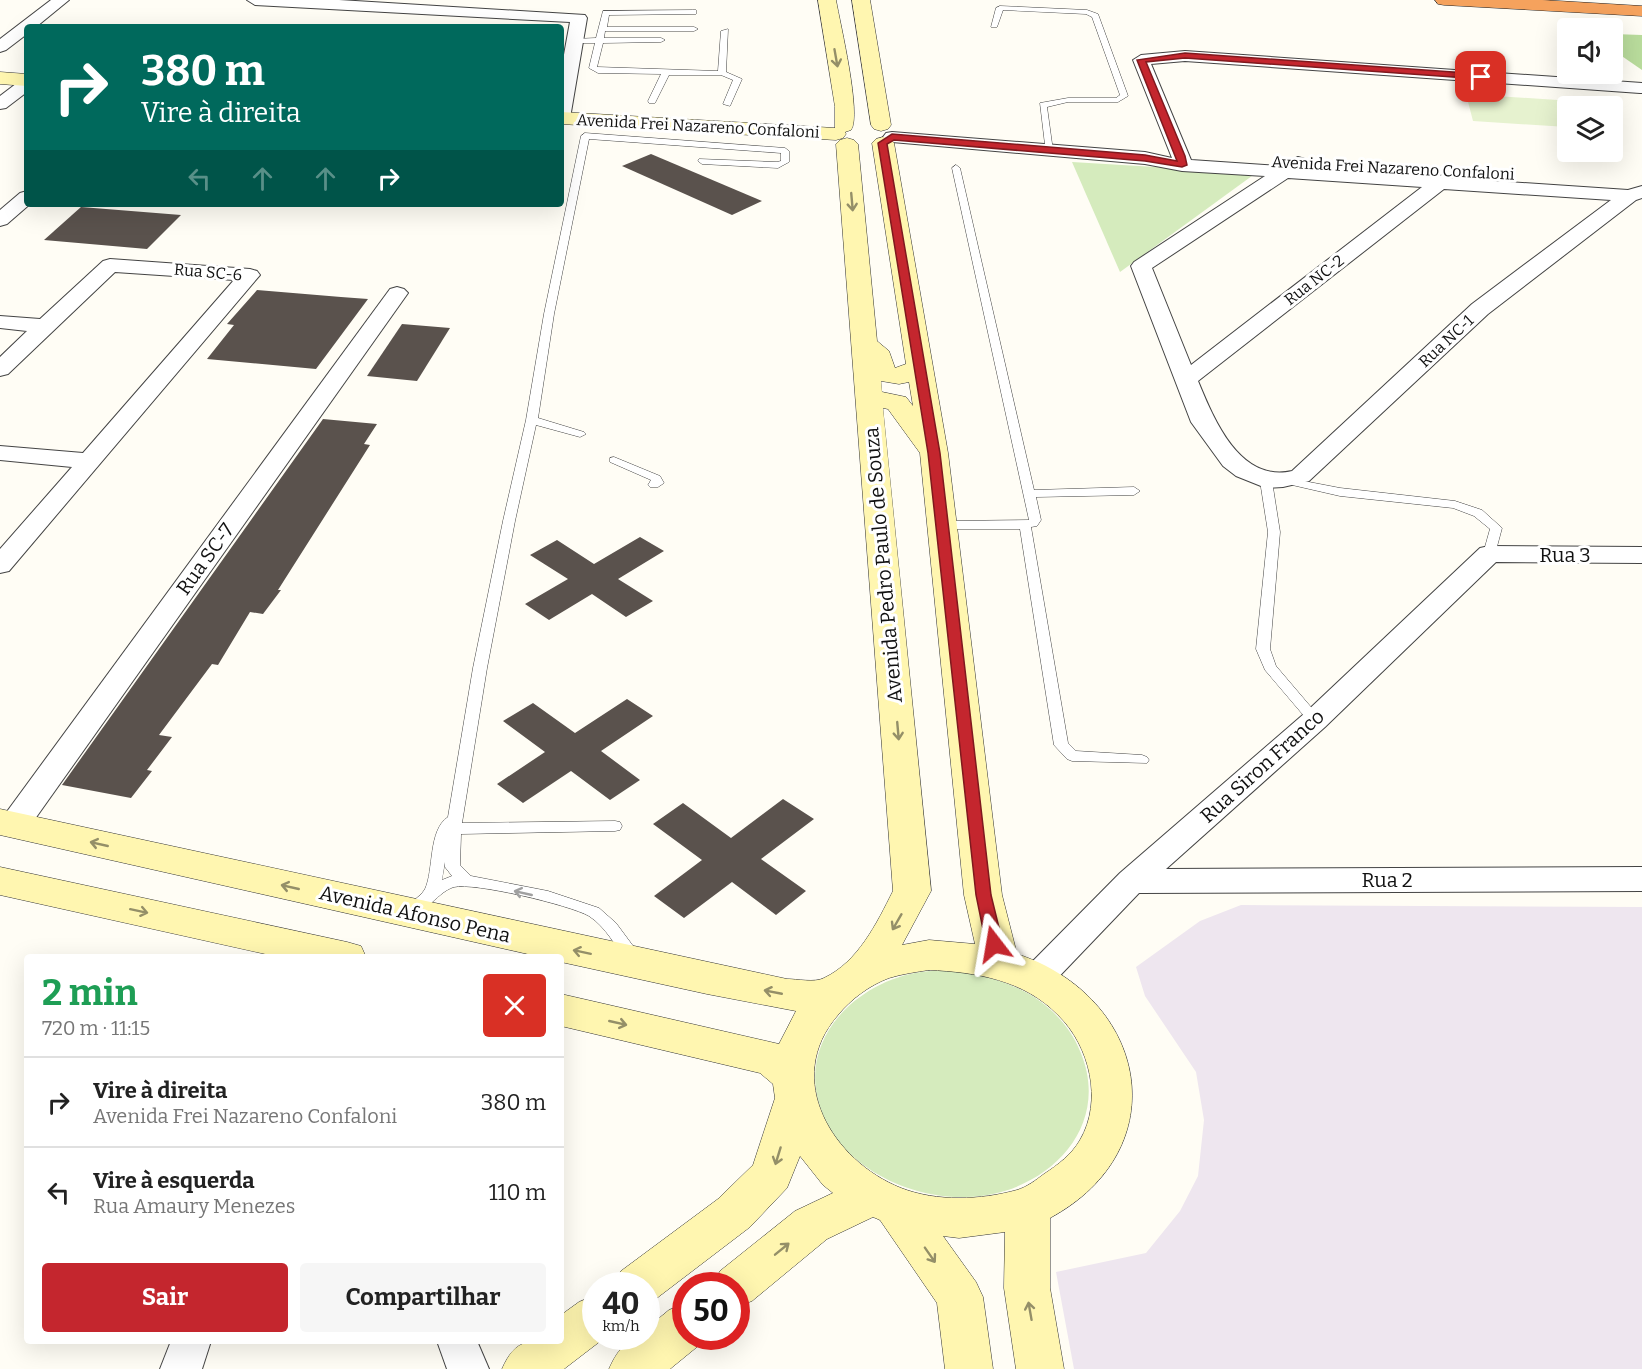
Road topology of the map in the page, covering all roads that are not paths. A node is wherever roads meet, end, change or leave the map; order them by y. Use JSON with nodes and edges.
{"nodes":[{"id":1,"x":61,"y":0,"type":"edge"},
{"id":2,"x":255,"y":0,"type":"edge"},
{"id":3,"x":826,"y":0,"type":"edge"},
{"id":4,"x":861,"y":0,"type":"edge"},
{"id":5,"x":1444,"y":0,"type":"edge"},
{"id":6,"x":1619,"y":0,"type":"edge"},
{"id":7,"x":1642,"y":1,"type":"edge"},
{"id":8,"x":1642,"y":10,"type":"edge"},
{"id":9,"x":693,"y":12,"type":"dead end"},
{"id":10,"x":30,"y":24,"type":"edge"},
{"id":11,"x":994,"y":25,"type":"dead end"},
{"id":12,"x":24,"y":29,"type":"edge"},
{"id":13,"x":602,"y":29,"type":"junction"},
{"id":14,"x":694,"y":29,"type":"dead end"},
{"id":15,"x":725,"y":31,"type":"dead end"},
{"id":16,"x":661,"y":40,"type":"dead end"},
{"id":17,"x":574,"y":41,"type":"junction"},
{"id":18,"x":599,"y":41,"type":"junction"},
{"id":19,"x":0,"y":47,"type":"edge"},
{"id":20,"x":666,"y":72,"type":"junction"},
{"id":21,"x":722,"y":73,"type":"junction"},
{"id":22,"x":0,"y":78,"type":"edge"},
{"id":23,"x":24,"y":82,"type":"edge"},
{"id":24,"x":24,"y":84,"type":"edge"},
{"id":25,"x":1640,"y":88,"type":"dead end"},
{"id":26,"x":564,"y":100,"type":"edge"},
{"id":27,"x":652,"y":101,"type":"dead end"},
{"id":28,"x":0,"y":104,"type":"edge"},
{"id":29,"x":727,"y":104,"type":"dead end"},
{"id":30,"x":564,"y":119,"type":"edge"},
{"id":31,"x":587,"y":128,"type":"junction"},
{"id":32,"x":842,"y":134,"type":"junction"},
{"id":33,"x":885,"y":135,"type":"junction"},
{"id":34,"x":1049,"y":151,"type":"junction"},
{"id":35,"x":1182,"y":160,"type":"junction"},
{"id":36,"x":702,"y":161,"type":"dead end"},
{"id":37,"x":957,"y":168,"type":"dead end"},
{"id":38,"x":1291,"y":168,"type":"junction"},
{"id":39,"x":1442,"y":181,"type":"junction"},
{"id":40,"x":1638,"y":191,"type":"edge"},
{"id":41,"x":24,"y":200,"type":"edge"},
{"id":42,"x":0,"y":220,"type":"edge"},
{"id":43,"x":397,"y":293,"type":"dead end"},
{"id":44,"x":0,"y":322,"type":"edge"},
{"id":45,"x":43,"y":326,"type":"junction"},
{"id":46,"x":866,"y":345,"type":"junction"},
{"id":47,"x":921,"y":366,"type":"junction"},
{"id":48,"x":0,"y":369,"type":"edge"},
{"id":49,"x":1186,"y":380,"type":"junction"},
{"id":50,"x":868,"y":403,"type":"junction"},
{"id":51,"x":532,"y":420,"type":"junction"},
{"id":52,"x":580,"y":434,"type":"dead end"},
{"id":53,"x":0,"y":453,"type":"edge"},
{"id":54,"x":934,"y":453,"type":"junction"},
{"id":55,"x":614,"y":460,"type":"dead end"},
{"id":56,"x":89,"y":461,"type":"junction"},
{"id":57,"x":1275,"y":480,"type":"junction"},
{"id":58,"x":654,"y":485,"type":"dead end"},
{"id":59,"x":1134,"y":491,"type":"dead end"},
{"id":60,"x":1029,"y":494,"type":"junction"},
{"id":61,"x":942,"y":525,"type":"junction"},
{"id":62,"x":1025,"y":525,"type":"junction"},
{"id":63,"x":1489,"y":554,"type":"junction"},
{"id":64,"x":1642,"y":555,"type":"edge"},
{"id":65,"x":0,"y":565,"type":"edge"},
{"id":66,"x":1315,"y":720,"type":"junction"},
{"id":67,"x":1142,"y":760,"type":"dead end"},
{"id":68,"x":7,"y":823,"type":"edge"},
{"id":69,"x":615,"y":826,"type":"dead end"},
{"id":70,"x":451,"y":829,"type":"junction"},
{"id":71,"x":1642,"y":879,"type":"edge"},
{"id":72,"x":0,"y":881,"type":"edge"},
{"id":73,"x":1131,"y":881,"type":"junction"},
{"id":74,"x":467,"y":882,"type":"junction"},
{"id":75,"x":421,"y":902,"type":"junction"},
{"id":76,"x":329,"y":954,"type":"edge"},
{"id":77,"x":1000,"y":962,"type":"junction"},
{"id":78,"x":638,"y":964,"type":"junction"},
{"id":79,"x":1037,"y":978,"type":"junction"},
{"id":80,"x":847,"y":984,"type":"junction"},
{"id":81,"x":564,"y":1011,"type":"edge"},
{"id":82,"x":794,"y":1088,"type":"junction"},
{"id":83,"x":884,"y":1202,"type":"junction"},
{"id":84,"x":1028,"y":1208,"type":"junction"},
{"id":85,"x":656,"y":1272,"type":"edge"},
{"id":86,"x":750,"y":1275,"type":"edge"},
{"id":87,"x":582,"y":1327,"type":"edge"},
{"id":88,"x":672,"y":1337,"type":"edge"},
{"id":89,"x":564,"y":1341,"type":"edge"},
{"id":90,"x":190,"y":1344,"type":"edge"},
{"id":91,"x":458,"y":1344,"type":"edge"},
{"id":92,"x":560,"y":1344,"type":"edge"},
{"id":93,"x":181,"y":1369,"type":"edge"},
{"id":94,"x":468,"y":1369,"type":"edge"},
{"id":95,"x":526,"y":1369,"type":"edge"},
{"id":96,"x":633,"y":1369,"type":"edge"},
{"id":97,"x":969,"y":1369,"type":"edge"},
{"id":98,"x":1040,"y":1369,"type":"edge"}],
"edges":[{"from":1,"to":10,"type":"street"},
{"from":2,"to":17,"type":"street"},
{"from":3,"to":32,"type":"main road","name":"Avenida Pedro Paulo de Souza","one_way":true},
{"from":4,"to":33,"type":"main road"},
{"from":5,"to":8,"type":"highway"},
{"from":6,"to":7,"type":"highway"},
{"from":9,"to":13,"type":"lane"},
{"from":11,"to":34,"type":"lane"},
{"from":12,"to":19,"type":"street"},
{"from":13,"to":14,"type":"lane"},
{"from":13,"to":18,"type":"lane"},
{"from":15,"to":21,"type":"lane"},
{"from":16,"to":18,"type":"lane"},
{"from":17,"to":18,"type":"lane"},
{"from":17,"to":26,"type":"street"},
{"from":18,"to":20,"type":"lane"},
{"from":20,"to":21,"type":"lane"},
{"from":20,"to":27,"type":"lane"},
{"from":21,"to":29,"type":"lane"},
{"from":22,"to":23,"type":"main road"},
{"from":24,"to":28,"type":"street"},
{"from":25,"to":35,"type":"street"},
{"from":30,"to":31,"type":"main road","name":"Avenida Frei Nazareno Confaloni"},
{"from":31,"to":32,"type":"main road","name":"Avenida Frei Nazareno Confaloni"},
{"from":31,"to":36,"type":"lane"},
{"from":31,"to":51,"type":"lane"},
{"from":32,"to":33,"type":"main road","name":"Avenida Frei Nazareno Confaloni"},
{"from":32,"to":46,"type":"main road","name":"Avenida Pedro Paulo de Souza","one_way":true},
{"from":33,"to":34,"type":"street","name":"Avenida Frei Nazareno Confaloni"},
{"from":33,"to":47,"type":"main road"},
{"from":34,"to":35,"type":"street","name":"Avenida Frei Nazareno Confaloni"},
{"from":35,"to":38,"type":"street","name":"Avenida Frei Nazareno Confaloni"},
{"from":37,"to":60,"type":"lane"},
{"from":38,"to":39,"type":"street","name":"Avenida Frei Nazareno Confaloni"},
{"from":38,"to":40,"type":"street","name":"Avenida Frei Nazareno Confaloni"},
{"from":38,"to":49,"type":"street"},
{"from":39,"to":40,"type":"street","name":"Avenida Frei Nazareno Confaloni"},
{"from":39,"to":49,"type":"street","name":"Rua NC-2"},
{"from":40,"to":57,"type":"street","name":"Rua NC-1"},
{"from":41,"to":42,"type":"street"},
{"from":43,"to":68,"type":"street","name":"Rua SC-7"},
{"from":44,"to":45,"type":"street"},
{"from":45,"to":48,"type":"street","name":"Rua SC-6"},
{"from":45,"to":56,"type":"street","name":"Rua SC-6"},
{"from":46,"to":47,"type":"main road"},
{"from":46,"to":50,"type":"main road","name":"Avenida Pedro Paulo de Souza"},
{"from":47,"to":54,"type":"main road"},
{"from":49,"to":57,"type":"street"},
{"from":50,"to":54,"type":"main road"},
{"from":50,"to":80,"type":"main road","name":"Avenida Pedro Paulo de Souza","one_way":true},
{"from":51,"to":52,"type":"lane"},
{"from":51,"to":70,"type":"lane"},
{"from":53,"to":56,"type":"street"},
{"from":54,"to":61,"type":"main road"},
{"from":55,"to":58,"type":"lane"},
{"from":56,"to":65,"type":"street","name":"Rua SC-6"},
{"from":57,"to":63,"type":"lane"},
{"from":57,"to":66,"type":"lane"},
{"from":59,"to":60,"type":"lane"},
{"from":60,"to":62,"type":"lane"},
{"from":61,"to":62,"type":"lane"},
{"from":61,"to":77,"type":"main road"},
{"from":62,"to":67,"type":"lane"},
{"from":63,"to":64,"type":"street","name":"Rua 3"},
{"from":63,"to":66,"type":"street","name":"Rua Siron Franco"},
{"from":66,"to":73,"type":"street","name":"Rua Siron Franco"},
{"from":75,"to":68,"type":"main road","name":"Avenida Afonso Pena","one_way":true},
{"from":69,"to":70,"type":"lane"},
{"from":70,"to":74,"type":"lane"},
{"from":70,"to":75,"type":"lane"},
{"from":71,"to":73,"type":"street","name":"Rua 2"},
{"from":72,"to":76,"type":"main road","one_way":true},
{"from":73,"to":79,"type":"street","name":"Rua Siron Franco"},
{"from":74,"to":75,"type":"lane"},
{"from":78,"to":74,"type":"lane","one_way":true},
{"from":78,"to":75,"type":"main road","name":"Avenida Afonso Pena","one_way":true},
{"from":77,"to":79,"type":"main road"},
{"from":77,"to":80,"type":"main road"},
{"from":80,"to":78,"type":"main road","name":"Avenida Afonso Pena","one_way":true},
{"from":79,"to":84,"type":"main road"},
{"from":80,"to":82,"type":"main road","name":"Avenida Pedro Paulo de Souza"},
{"from":81,"to":82,"type":"main road","one_way":true},
{"from":82,"to":83,"type":"main road"},
{"from":82,"to":85,"type":"main road","name":"Avenida Pedro Paulo de Souza","one_way":true},
{"from":83,"to":84,"type":"main road"},
{"from":86,"to":83,"type":"main road","one_way":true},
{"from":83,"to":97,"type":"main road","one_way":true},
{"from":98,"to":84,"type":"main road","one_way":true},
{"from":87,"to":89,"type":"main road"},
{"from":88,"to":96,"type":"main road"},
{"from":90,"to":93,"type":"street"},
{"from":91,"to":94,"type":"street"},
{"from":92,"to":95,"type":"main road"}]}
